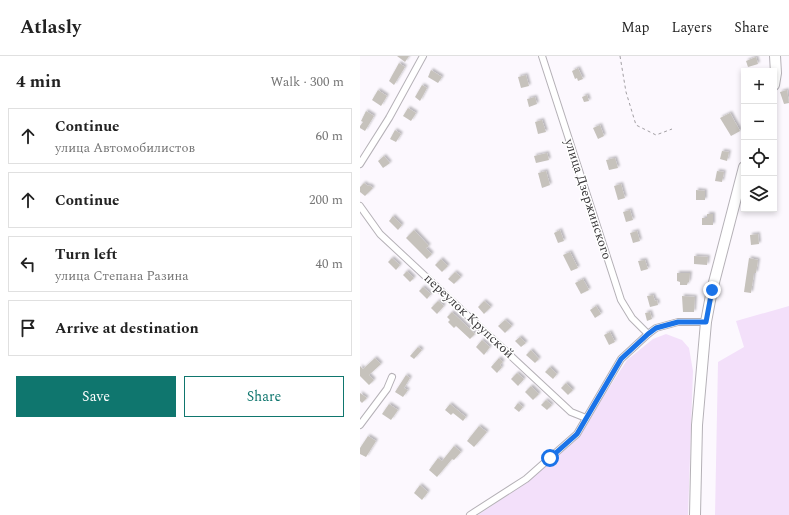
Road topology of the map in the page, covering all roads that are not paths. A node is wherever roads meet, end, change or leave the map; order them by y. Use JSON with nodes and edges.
{"nodes":[{"id":1,"x":423,"y":56,"type":"edge"},
{"id":2,"x":542,"y":56,"type":"edge"},
{"id":3,"x":775,"y":56,"type":"edge"},
{"id":4,"x":776,"y":68,"type":"edge"},
{"id":5,"x":360,"y":164,"type":"edge"},
{"id":6,"x":742,"y":176,"type":"edge"},
{"id":7,"x":360,"y":206,"type":"edge"},
{"id":8,"x":706,"y":322,"type":"junction"},
{"id":9,"x":648,"y":334,"type":"junction"},
{"id":10,"x":392,"y":377,"type":"dead end"},
{"id":11,"x":586,"y":418,"type":"junction"},
{"id":12,"x":360,"y":426,"type":"edge"},
{"id":13,"x":470,"y":515,"type":"edge"},
{"id":14,"x":695,"y":515,"type":"edge"}],
"edges":[{"from":1,"to":5,"type":"street"},
{"from":2,"to":9,"type":"street","name":"улица Дзержинского"},
{"from":3,"to":4,"type":"main road"},
{"from":6,"to":8,"type":"main road"},
{"from":7,"to":11,"type":"street","name":"переулок Крупской"},
{"from":8,"to":9,"type":"street"},
{"from":8,"to":14,"type":"main road"},
{"from":9,"to":11,"type":"street"},
{"from":10,"to":12,"type":"street"},
{"from":11,"to":13,"type":"street"}]}
